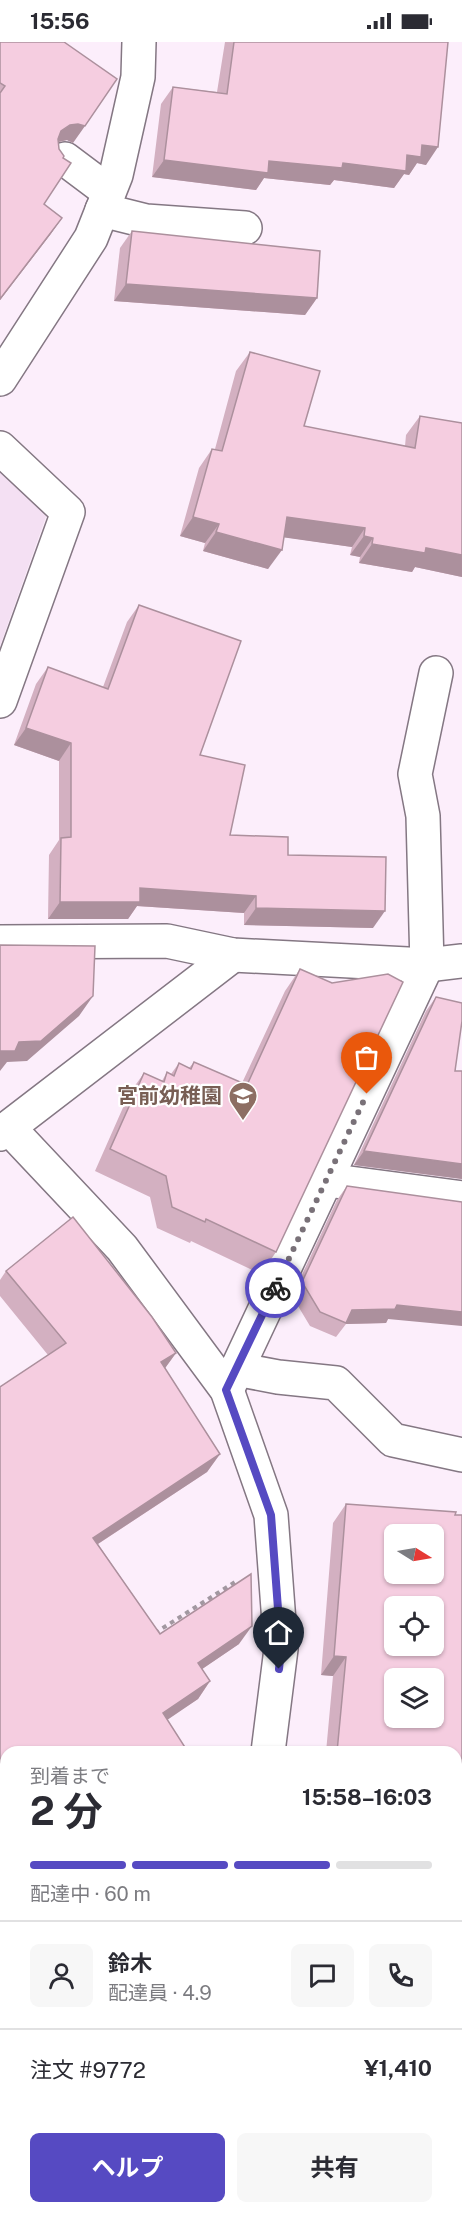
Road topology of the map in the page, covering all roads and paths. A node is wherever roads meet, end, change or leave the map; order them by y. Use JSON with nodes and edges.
{"nodes":[{"id":1,"x":139,"y":42,"type":"edge"},
{"id":2,"x":65,"y":159,"type":"edge"},
{"id":3,"x":105,"y":201,"type":"junction"},
{"id":4,"x":245,"y":228,"type":"dead end"},
{"id":5,"x":0,"y":379,"type":"edge"},
{"id":6,"x":0,"y":448,"type":"edge"},
{"id":7,"x":436,"y":673,"type":"dead end"},
{"id":8,"x":0,"y":701,"type":"edge"},
{"id":9,"x":0,"y":942,"type":"edge"},
{"id":10,"x":233,"y":955,"type":"junction"},
{"id":11,"x":462,"y":960,"type":"edge"},
{"id":12,"x":427,"y":965,"type":"junction"},
{"id":13,"x":4,"y":1131,"type":"edge"},
{"id":14,"x":327,"y":1180,"type":"junction"},
{"id":15,"x":462,"y":1198,"type":"edge"},
{"id":16,"x":231,"y":1380,"type":"junction"},
{"id":17,"x":462,"y":1455,"type":"edge"},
{"id":18,"x":274,"y":1556,"type":"junction"},
{"id":19,"x":150,"y":1636,"type":"edge"},
{"id":20,"x":269,"y":1746,"type":"edge"}],
"edges":[{"from":1,"to":3,"type":"street"},
{"from":2,"to":3,"type":"street"},
{"from":3,"to":4,"type":"street"},
{"from":3,"to":5,"type":"street"},
{"from":6,"to":8,"type":"street"},
{"from":7,"to":12,"type":"street"},
{"from":9,"to":10,"type":"street"},
{"from":10,"to":12,"type":"street"},
{"from":10,"to":13,"type":"street"},
{"from":11,"to":12,"type":"street"},
{"from":12,"to":14,"type":"street"},
{"from":13,"to":16,"type":"street"},
{"from":14,"to":15,"type":"street"},
{"from":14,"to":16,"type":"street"},
{"from":16,"to":17,"type":"street"},
{"from":16,"to":18,"type":"street"},
{"from":18,"to":19,"type":"path"},
{"from":18,"to":20,"type":"street"}]}
